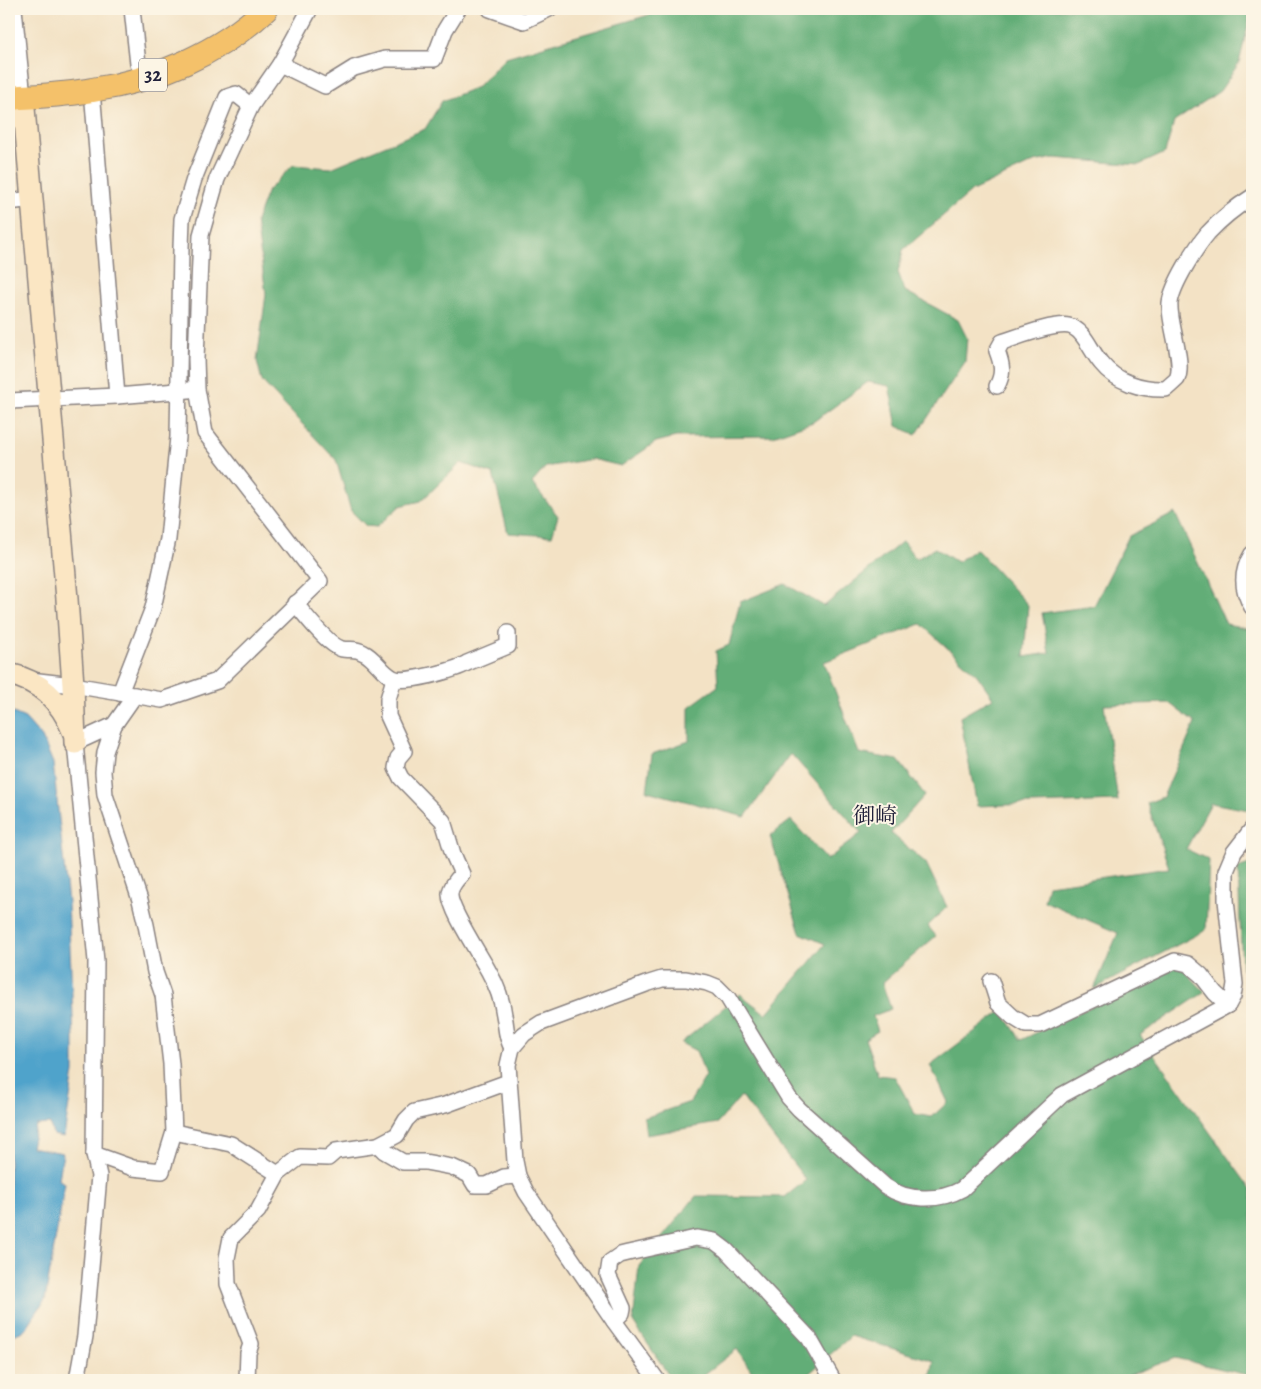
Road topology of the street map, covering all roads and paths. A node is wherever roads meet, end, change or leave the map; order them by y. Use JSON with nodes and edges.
{"nodes":[{"id":1,"x":14,"y":9,"type":"edge"},
{"id":2,"x":132,"y":9,"type":"edge"},
{"id":3,"x":244,"y":9,"type":"edge"},
{"id":4,"x":266,"y":9,"type":"edge"},
{"id":5,"x":310,"y":9,"type":"edge"},
{"id":6,"x":458,"y":9,"type":"edge"},
{"id":7,"x":490,"y":9,"type":"edge"},
{"id":8,"x":549,"y":9,"type":"edge"},
{"id":9,"x":138,"y":64,"type":"junction"},
{"id":10,"x":280,"y":64,"type":"junction"},
{"id":11,"x":15,"y":90,"type":"edge"},
{"id":12,"x":92,"y":90,"type":"junction"},
{"id":13,"x":251,"y":106,"type":"junction"},
{"id":14,"x":1252,"y":197,"type":"edge"},
{"id":15,"x":32,"y":199,"type":"junction"},
{"id":16,"x":9,"y":202,"type":"edge"},
{"id":17,"x":997,"y":386,"type":"dead end"},
{"id":18,"x":197,"y":389,"type":"junction"},
{"id":19,"x":179,"y":392,"type":"junction"},
{"id":20,"x":117,"y":396,"type":"junction"},
{"id":21,"x":9,"y":400,"type":"edge"},
{"id":22,"x":50,"y":400,"type":"junction"},
{"id":23,"x":1252,"y":554,"type":"edge"},
{"id":24,"x":295,"y":604,"type":"junction"},
{"id":25,"x":1252,"y":607,"type":"edge"},
{"id":26,"x":508,"y":633,"type":"dead end"},
{"id":27,"x":9,"y":674,"type":"edge"},
{"id":28,"x":394,"y":679,"type":"junction"},
{"id":29,"x":29,"y":680,"type":"junction"},
{"id":30,"x":74,"y":685,"type":"junction"},
{"id":31,"x":120,"y":693,"type":"junction"},
{"id":32,"x":135,"y":695,"type":"junction"},
{"id":33,"x":114,"y":725,"type":"junction"},
{"id":34,"x":75,"y":743,"type":"junction"},
{"id":35,"x":1252,"y":829,"type":"edge"},
{"id":36,"x":991,"y":981,"type":"dead end"},
{"id":37,"x":1228,"y":1004,"type":"junction"},
{"id":38,"x":512,"y":1048,"type":"junction"},
{"id":39,"x":508,"y":1082,"type":"junction"},
{"id":40,"x":174,"y":1132,"type":"junction"},
{"id":41,"x":378,"y":1146,"type":"junction"},
{"id":42,"x":94,"y":1154,"type":"junction"},
{"id":43,"x":278,"y":1174,"type":"junction"},
{"id":44,"x":518,"y":1176,"type":"junction"},
{"id":45,"x":614,"y":1321,"type":"junction"},
{"id":46,"x":77,"y":1380,"type":"edge"},
{"id":47,"x":248,"y":1380,"type":"edge"},
{"id":48,"x":657,"y":1380,"type":"edge"},
{"id":49,"x":833,"y":1380,"type":"edge"}],
"edges":[{"from":1,"to":11,"type":"street"},
{"from":2,"to":9,"type":"street"},
{"from":3,"to":9,"type":"main road","number":"32"},
{"from":4,"to":12,"type":"main road","number":"32"},
{"from":5,"to":10,"type":"street"},
{"from":6,"to":10,"type":"street"},
{"from":7,"to":8,"type":"street"},
{"from":9,"to":11,"type":"main road","number":"32"},
{"from":10,"to":13,"type":"street"},
{"from":11,"to":12,"type":"main road","number":"32"},
{"from":11,"to":15,"type":"street"},
{"from":12,"to":20,"type":"street"},
{"from":13,"to":18,"type":"street"},
{"from":13,"to":19,"type":"street"},
{"from":14,"to":17,"type":"street"},
{"from":15,"to":16,"type":"street"},
{"from":15,"to":22,"type":"street"},
{"from":18,"to":19,"type":"street"},
{"from":18,"to":24,"type":"street"},
{"from":19,"to":20,"type":"street"},
{"from":19,"to":31,"type":"street"},
{"from":20,"to":22,"type":"street"},
{"from":21,"to":22,"type":"street"},
{"from":22,"to":30,"type":"street"},
{"from":23,"to":25,"type":"street"},
{"from":24,"to":28,"type":"street"},
{"from":24,"to":32,"type":"street"},
{"from":26,"to":28,"type":"street"},
{"from":27,"to":29,"type":"street"},
{"from":28,"to":38,"type":"street"},
{"from":29,"to":30,"type":"street"},
{"from":29,"to":34,"type":"street"},
{"from":30,"to":31,"type":"street"},
{"from":30,"to":34,"type":"street"},
{"from":31,"to":32,"type":"street"},
{"from":32,"to":33,"type":"street"},
{"from":33,"to":34,"type":"street"},
{"from":33,"to":40,"type":"street"},
{"from":34,"to":42,"type":"street"},
{"from":35,"to":37,"type":"street"},
{"from":36,"to":37,"type":"street"},
{"from":37,"to":38,"type":"street"},
{"from":38,"to":39,"type":"street"},
{"from":39,"to":41,"type":"street"},
{"from":39,"to":44,"type":"street"},
{"from":40,"to":42,"type":"street"},
{"from":40,"to":43,"type":"street"},
{"from":41,"to":43,"type":"street"},
{"from":41,"to":44,"type":"street"},
{"from":42,"to":46,"type":"street"},
{"from":43,"to":47,"type":"street"},
{"from":44,"to":45,"type":"street"},
{"from":45,"to":48,"type":"street"},
{"from":45,"to":49,"type":"street"}]}
